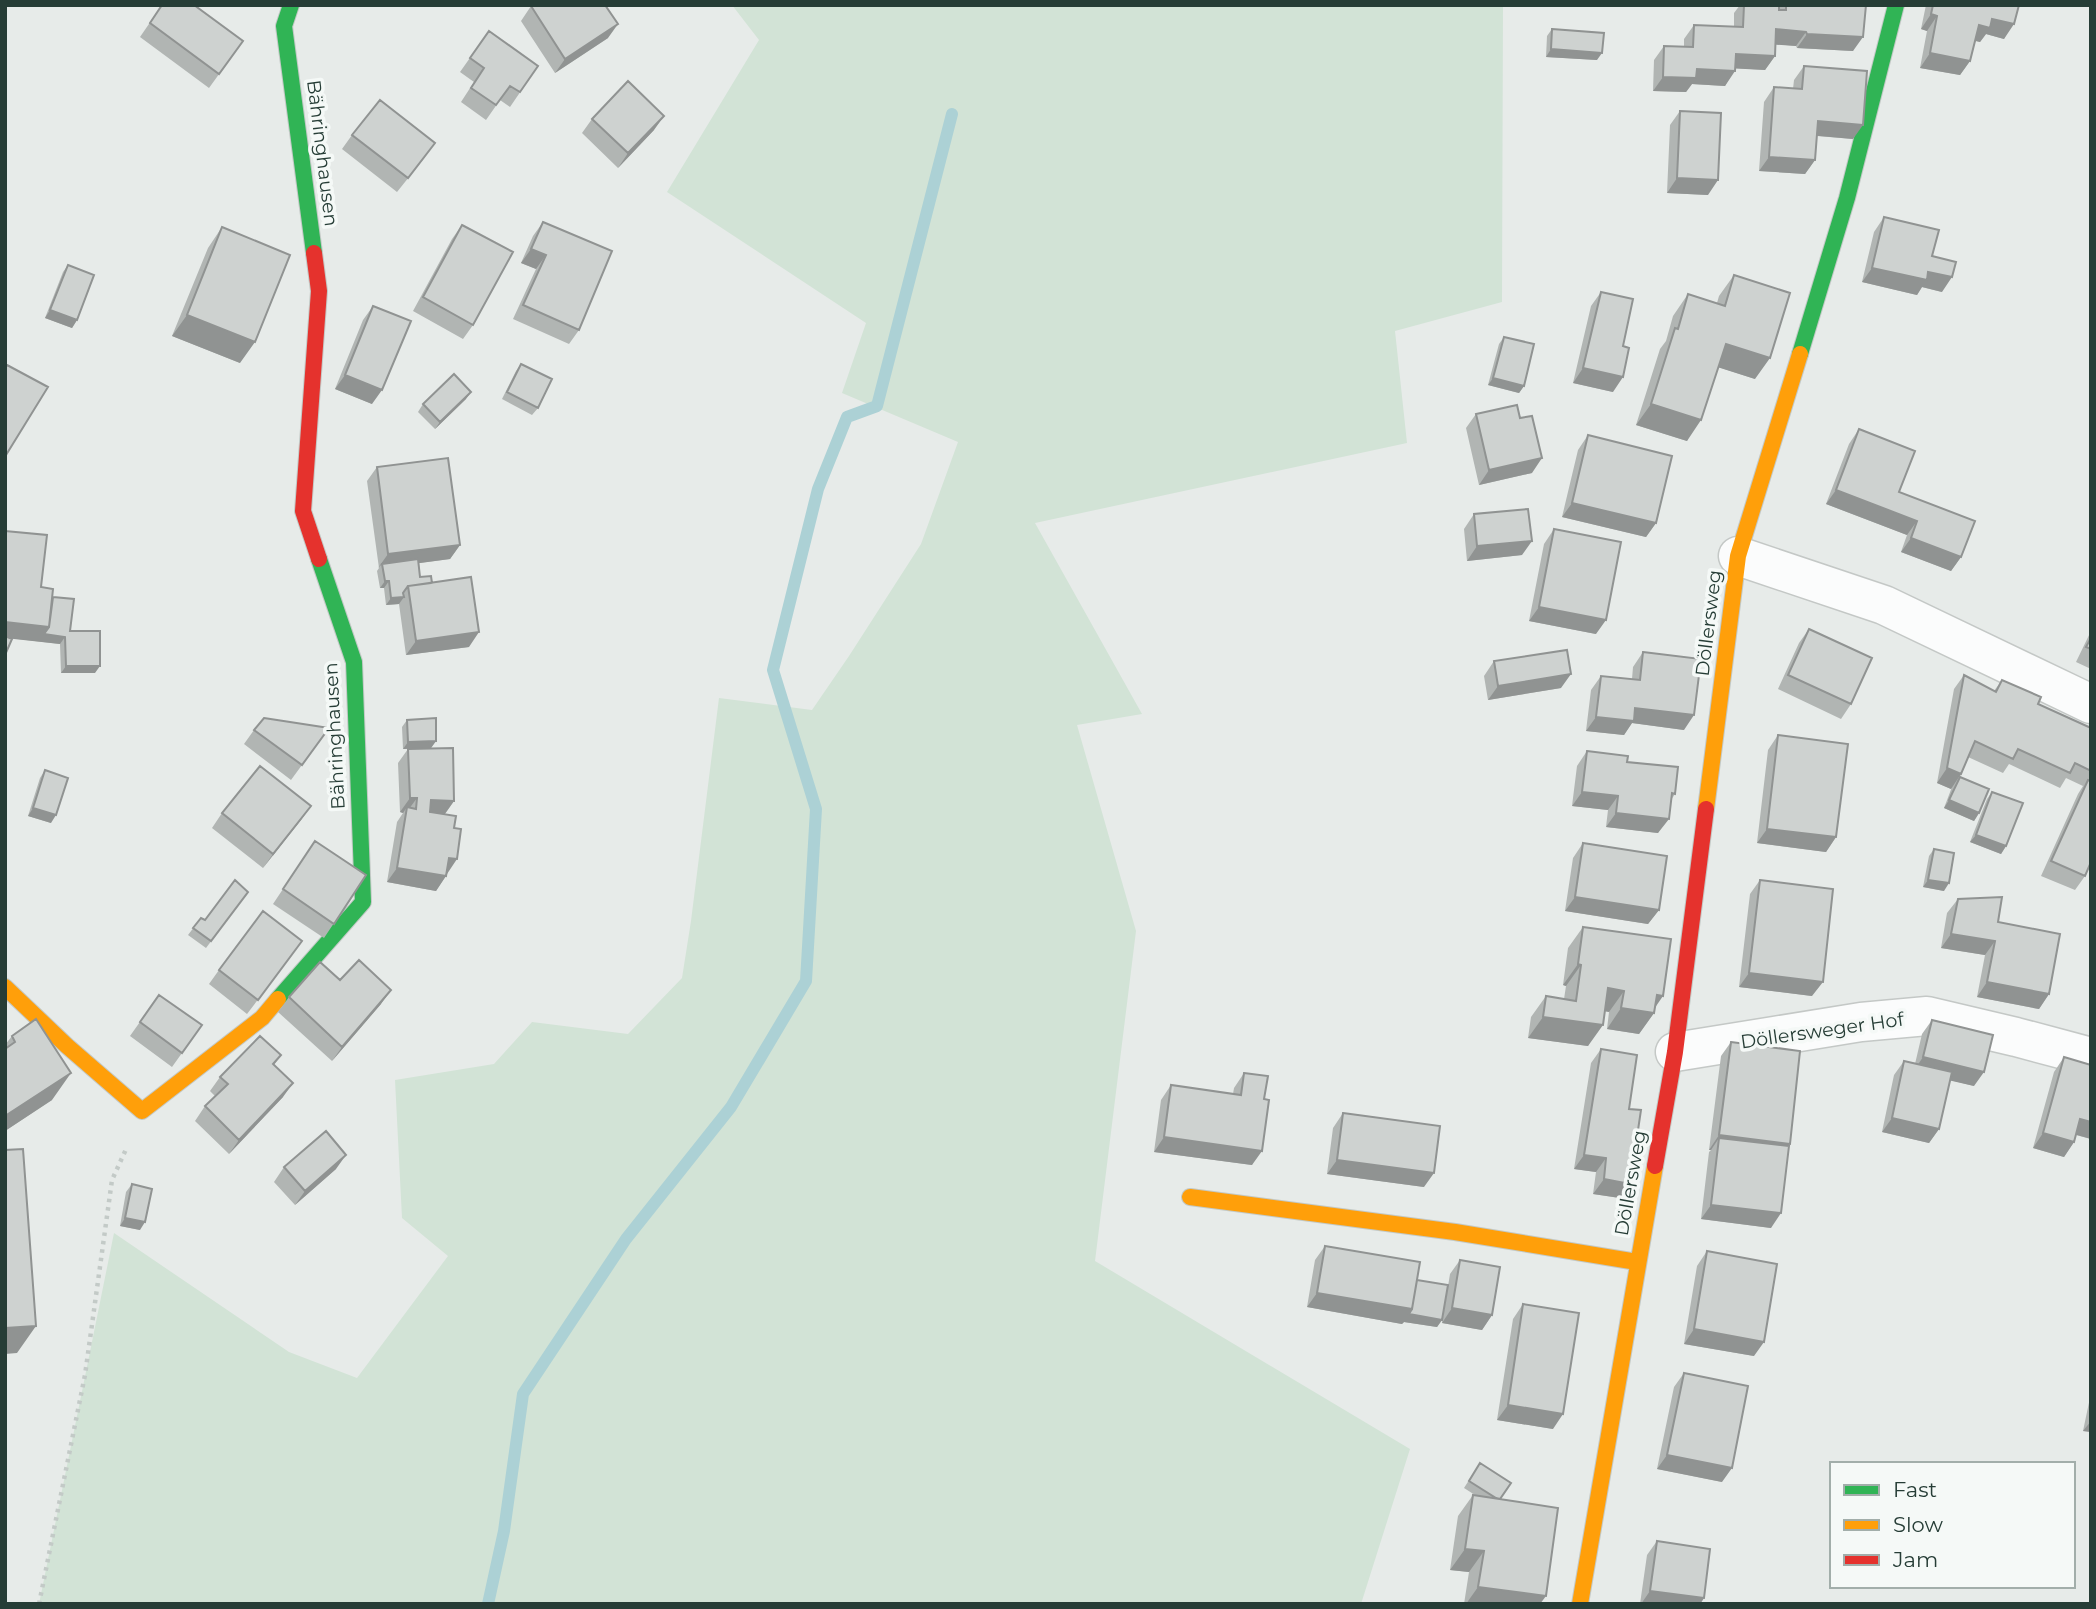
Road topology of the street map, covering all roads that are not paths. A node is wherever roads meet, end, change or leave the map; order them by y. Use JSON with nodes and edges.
{"nodes":[{"id":1,"x":290,"y":5,"type":"edge"},
{"id":2,"x":1896,"y":5,"type":"edge"},
{"id":3,"x":1738,"y":556,"type":"junction"},
{"id":4,"x":2091,"y":704,"type":"edge"},
{"id":5,"x":5,"y":988,"type":"edge"},
{"id":6,"x":1675,"y":1052,"type":"junction"},
{"id":7,"x":2091,"y":1057,"type":"edge"},
{"id":8,"x":1190,"y":1198,"type":"dead end"},
{"id":9,"x":1637,"y":1262,"type":"junction"},
{"id":10,"x":1580,"y":1604,"type":"edge"}],
"edges":[{"from":1,"to":5,"type":"street","name":"Bähringhausen"},
{"from":2,"to":3,"type":"street","name":"Döllersweg"},
{"from":3,"to":4,"type":"street"},
{"from":3,"to":6,"type":"street","name":"Döllersweg"},
{"from":6,"to":7,"type":"street","name":"Döllersweger Hof"},
{"from":6,"to":9,"type":"street","name":"Döllersweg"},
{"from":8,"to":9,"type":"street","name":"Döllersweg"},
{"from":9,"to":10,"type":"street","name":"Döllersweg"}]}
